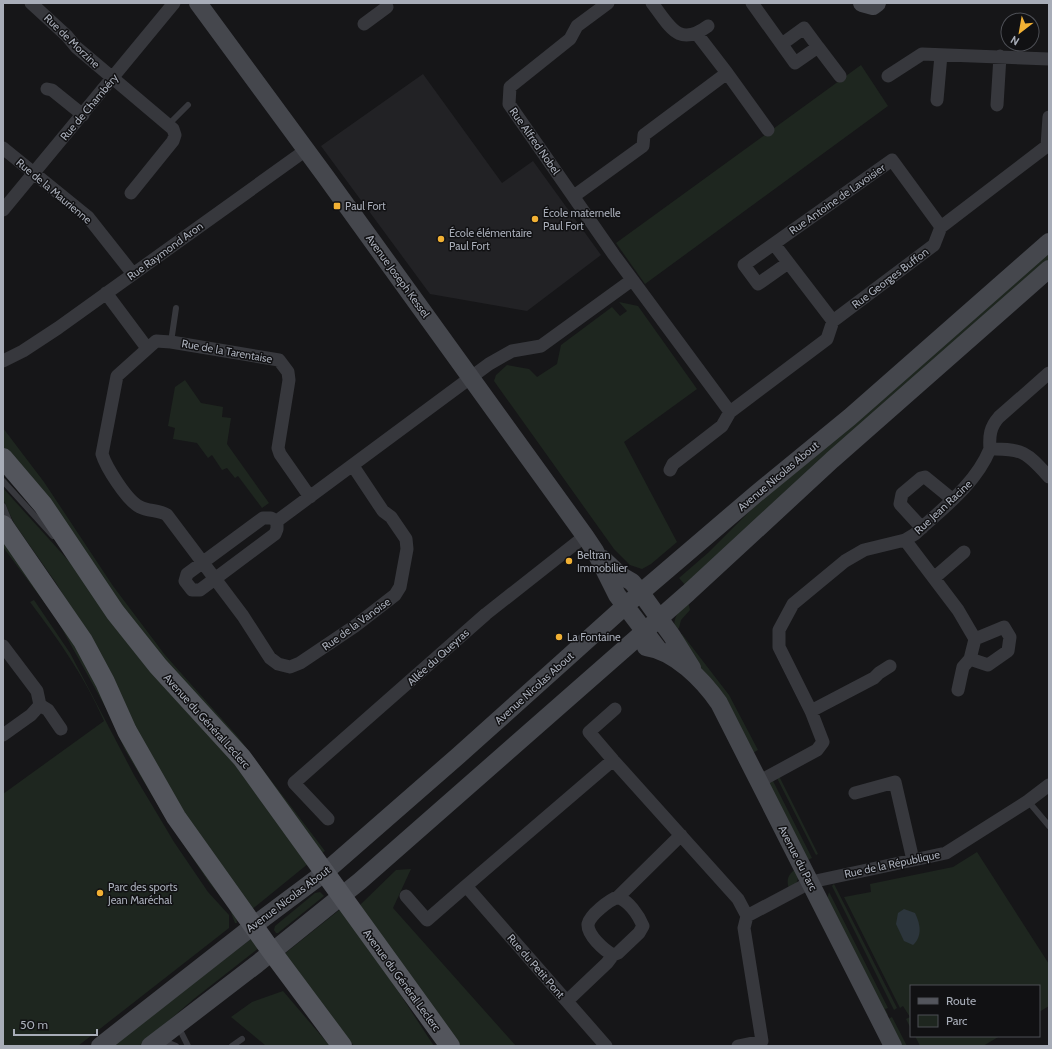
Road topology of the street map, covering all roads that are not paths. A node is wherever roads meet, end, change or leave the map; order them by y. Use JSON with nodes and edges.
{"nodes":[{"id":1,"x":31,"y":3,"type":"edge"},
{"id":2,"x":174,"y":3,"type":"edge"},
{"id":3,"x":198,"y":3,"type":"edge"},
{"id":4,"x":608,"y":3,"type":"edge"},
{"id":5,"x":652,"y":3,"type":"edge"},
{"id":6,"x":752,"y":3,"type":"edge"},
{"id":7,"x":862,"y":3,"type":"edge"},
{"id":8,"x":877,"y":3,"type":"edge"},
{"id":9,"x":388,"y":4,"type":"edge"},
{"id":10,"x":364,"y":24,"type":"dead end"},
{"id":11,"x":708,"y":26,"type":"dead end"},
{"id":12,"x":697,"y":34,"type":"junction"},
{"id":13,"x":782,"y":44,"type":"junction"},
{"id":14,"x":818,"y":47,"type":"junction"},
{"id":15,"x":941,"y":55,"type":"junction"},
{"id":16,"x":1000,"y":56,"type":"junction"},
{"id":17,"x":1049,"y":59,"type":"edge"},
{"id":18,"x":727,"y":73,"type":"junction"},
{"id":19,"x":840,"y":76,"type":"dead end"},
{"id":20,"x":888,"y":76,"type":"dead end"},
{"id":21,"x":113,"y":79,"type":"junction"},
{"id":22,"x":47,"y":89,"type":"dead end"},
{"id":23,"x":936,"y":100,"type":"dead end"},
{"id":24,"x":188,"y":105,"type":"dead end"},
{"id":25,"x":997,"y":105,"type":"dead end"},
{"id":26,"x":82,"y":115,"type":"junction"},
{"id":27,"x":1049,"y":117,"type":"edge"},
{"id":28,"x":169,"y":124,"type":"junction"},
{"id":29,"x":768,"y":130,"type":"dead end"},
{"id":30,"x":3,"y":148,"type":"edge"},
{"id":31,"x":306,"y":150,"type":"junction"},
{"id":32,"x":34,"y":172,"type":"junction"},
{"id":33,"x":131,"y":193,"type":"dead end"},
{"id":34,"x":574,"y":196,"type":"junction"},
{"id":35,"x":3,"y":210,"type":"edge"},
{"id":36,"x":940,"y":227,"type":"junction"},
{"id":37,"x":1049,"y":242,"type":"edge"},
{"id":38,"x":774,"y":244,"type":"junction"},
{"id":39,"x":788,"y":263,"type":"junction"},
{"id":40,"x":1049,"y":269,"type":"edge"},
{"id":41,"x":133,"y":274,"type":"junction"},
{"id":42,"x":632,"y":280,"type":"junction"},
{"id":43,"x":106,"y":293,"type":"junction"},
{"id":44,"x":176,"y":308,"type":"dead end"},
{"id":45,"x":833,"y":321,"type":"junction"},
{"id":46,"x":171,"y":342,"type":"junction"},
{"id":47,"x":147,"y":348,"type":"junction"},
{"id":48,"x":23,"y":351,"type":"junction"},
{"id":49,"x":3,"y":361,"type":"edge"},
{"id":50,"x":3,"y":370,"type":"edge"},
{"id":51,"x":1049,"y":373,"type":"edge"},
{"id":52,"x":470,"y":377,"type":"junction"},
{"id":53,"x":730,"y":412,"type":"junction"},
{"id":54,"x":990,"y":449,"type":"junction"},
{"id":55,"x":3,"y":458,"type":"edge"},
{"id":56,"x":353,"y":466,"type":"junction"},
{"id":57,"x":670,"y":470,"type":"dead end"},
{"id":58,"x":1049,"y":478,"type":"edge"},
{"id":59,"x":3,"y":481,"type":"edge"},
{"id":60,"x":310,"y":497,"type":"junction"},
{"id":61,"x":952,"y":499,"type":"junction"},
{"id":62,"x":3,"y":506,"type":"edge"},
{"id":63,"x":277,"y":521,"type":"junction"},
{"id":64,"x":3,"y":525,"type":"edge"},
{"id":65,"x":922,"y":528,"type":"junction"},
{"id":66,"x":585,"y":536,"type":"junction"},
{"id":67,"x":905,"y":540,"type":"junction"},
{"id":68,"x":595,"y":551,"type":"junction"},
{"id":69,"x":964,"y":552,"type":"dead end"},
{"id":70,"x":202,"y":563,"type":"junction"},
{"id":71,"x":90,"y":575,"type":"junction"},
{"id":72,"x":934,"y":578,"type":"junction"},
{"id":73,"x":214,"y":579,"type":"junction"},
{"id":74,"x":641,"y":593,"type":"junction"},
{"id":75,"x":56,"y":600,"type":"junction"},
{"id":76,"x":624,"y":606,"type":"junction"},
{"id":77,"x":660,"y":618,"type":"junction"},
{"id":78,"x":644,"y":632,"type":"junction"},
{"id":79,"x":975,"y":640,"type":"junction"},
{"id":80,"x":629,"y":645,"type":"junction"},
{"id":81,"x":3,"y":646,"type":"edge"},
{"id":82,"x":658,"y":649,"type":"junction"},
{"id":83,"x":970,"y":659,"type":"junction"},
{"id":84,"x":890,"y":666,"type":"dead end"},
{"id":85,"x":695,"y":674,"type":"junction"},
{"id":86,"x":958,"y":690,"type":"dead end"},
{"id":87,"x":40,"y":705,"type":"junction"},
{"id":88,"x":615,"y":709,"type":"dead end"},
{"id":89,"x":812,"y":711,"type":"junction"},
{"id":90,"x":61,"y":729,"type":"dead end"},
{"id":91,"x":3,"y":735,"type":"edge"},
{"id":92,"x":612,"y":760,"type":"junction"},
{"id":93,"x":760,"y":781,"type":"junction"},
{"id":94,"x":1049,"y":785,"type":"edge"},
{"id":95,"x":855,"y":793,"type":"dead end"},
{"id":96,"x":1028,"y":801,"type":"junction"},
{"id":97,"x":328,"y":819,"type":"dead end"},
{"id":98,"x":1049,"y":826,"type":"edge"},
{"id":99,"x":681,"y":835,"type":"junction"},
{"id":100,"x":913,"y":860,"type":"junction"},
{"id":101,"x":324,"y":873,"type":"junction"},
{"id":102,"x":811,"y":882,"type":"junction"},
{"id":103,"x":466,"y":886,"type":"junction"},
{"id":104,"x":341,"y":896,"type":"junction"},
{"id":105,"x":406,"y":896,"type":"dead end"},
{"id":106,"x":618,"y":897,"type":"junction"},
{"id":107,"x":747,"y":916,"type":"junction"},
{"id":108,"x":253,"y":926,"type":"junction"},
{"id":109,"x":272,"y":952,"type":"junction"},
{"id":110,"x":612,"y":955,"type":"junction"},
{"id":111,"x":567,"y":1001,"type":"junction"},
{"id":112,"x":178,"y":1025,"type":"junction"},
{"id":113,"x":242,"y":1039,"type":"dead end"},
{"id":114,"x":154,"y":1042,"type":"edge"},
{"id":115,"x":100,"y":1046,"type":"edge"},
{"id":116,"x":176,"y":1046,"type":"edge"},
{"id":117,"x":188,"y":1046,"type":"edge"},
{"id":118,"x":232,"y":1046,"type":"edge"},
{"id":119,"x":342,"y":1046,"type":"edge"},
{"id":120,"x":450,"y":1046,"type":"edge"},
{"id":121,"x":606,"y":1046,"type":"edge"},
{"id":122,"x":738,"y":1046,"type":"edge"},
{"id":123,"x":893,"y":1046,"type":"edge"}],
"edges":[{"from":1,"to":21,"type":"street","name":"Rue de Morzine"},
{"from":2,"to":21,"type":"street","name":"Rue de Chambéry"},
{"from":3,"to":31,"type":"main road","name":"Avenue Joseph Kessel"},
{"from":4,"to":34,"type":"street","name":"Rue Alfred Nobel"},
{"from":5,"to":12,"type":"street"},
{"from":6,"to":13,"type":"street"},
{"from":7,"to":8,"type":"main road"},
{"from":9,"to":10,"type":"street"},
{"from":11,"to":12,"type":"street"},
{"from":12,"to":18,"type":"street"},
{"from":13,"to":14,"type":"street"},
{"from":13,"to":14,"type":"street"},
{"from":14,"to":19,"type":"street"},
{"from":15,"to":16,"type":"street"},
{"from":15,"to":20,"type":"street"},
{"from":15,"to":23,"type":"street"},
{"from":16,"to":17,"type":"street"},
{"from":16,"to":25,"type":"street"},
{"from":18,"to":29,"type":"street"},
{"from":18,"to":34,"type":"street"},
{"from":21,"to":26,"type":"street","name":"Rue de Chambéry"},
{"from":21,"to":28,"type":"street","name":"Rue de Morzine"},
{"from":22,"to":26,"type":"street"},
{"from":24,"to":28,"type":"lane"},
{"from":26,"to":32,"type":"street","name":"Rue de Chambéry"},
{"from":27,"to":36,"type":"street"},
{"from":28,"to":33,"type":"street"},
{"from":30,"to":32,"type":"street","name":"Rue de la Maurienne"},
{"from":31,"to":41,"type":"street","name":"Rue Raymond Aron"},
{"from":31,"to":52,"type":"main road","name":"Avenue Joseph Kessel"},
{"from":32,"to":35,"type":"street","name":"Rue de Chambéry"},
{"from":32,"to":41,"type":"street","name":"Rue de la Maurienne"},
{"from":34,"to":42,"type":"street","name":"Rue Alfred Nobel"},
{"from":36,"to":38,"type":"street","name":"Rue Antoine de Lavoisier"},
{"from":36,"to":45,"type":"street","name":"Rue Georges Buffon"},
{"from":37,"to":74,"type":"main road","name":"Avenue Nicolas About"},
{"from":38,"to":39,"type":"street"},
{"from":38,"to":39,"type":"street","name":"Rue Antoine de Lavoisier"},
{"from":39,"to":45,"type":"street"},
{"from":40,"to":77,"type":"main road","name":"Avenue Nicolas About"},
{"from":41,"to":43,"type":"street","name":"Rue Raymond Aron"},
{"from":42,"to":52,"type":"street"},
{"from":42,"to":53,"type":"street"},
{"from":43,"to":47,"type":"street"},
{"from":43,"to":48,"type":"street","name":"Rue Raymond Aron"},
{"from":44,"to":46,"type":"lane"},
{"from":45,"to":53,"type":"street"},
{"from":46,"to":47,"type":"street","name":"Rue de la Tarentaise"},
{"from":46,"to":60,"type":"street","name":"Rue de la Tarentaise"},
{"from":47,"to":70,"type":"street","name":"Rue de la Tarentaise"},
{"from":48,"to":49,"type":"street","name":"Rue Raymond Aron"},
{"from":48,"to":50,"type":"street","name":"Rue Raymond Aron"},
{"from":51,"to":54,"type":"street","name":"Rue Jean Racine"},
{"from":52,"to":56,"type":"street"},
{"from":52,"to":66,"type":"main road","name":"Avenue Joseph Kessel"},
{"from":53,"to":57,"type":"street"},
{"from":54,"to":58,"type":"street"},
{"from":54,"to":61,"type":"street","name":"Rue Jean Racine"},
{"from":55,"to":71,"type":"main road","name":"Avenue du Général Leclerc"},
{"from":56,"to":60,"type":"street"},
{"from":56,"to":73,"type":"street","name":"Rue de la Vanoise"},
{"from":59,"to":71,"type":"lane"},
{"from":60,"to":63,"type":"street"},
{"from":61,"to":65,"type":"street","name":"Rue Jean Racine"},
{"from":61,"to":65,"type":"street"},
{"from":62,"to":75,"type":"lane"},
{"from":63,"to":70,"type":"street"},
{"from":63,"to":73,"type":"street"},
{"from":64,"to":75,"type":"main road"},
{"from":65,"to":67,"type":"street","name":"Rue Jean Racine"},
{"from":66,"to":68,"type":"main road","name":"Avenue Joseph Kessel"},
{"from":66,"to":97,"type":"street","name":"Allée du Queyras"},
{"from":67,"to":72,"type":"street"},
{"from":67,"to":89,"type":"street","name":"Rue Jean Racine"},
{"from":68,"to":74,"type":"main road","name":"Avenue Joseph Kessel"},
{"from":68,"to":76,"type":"main road","name":"Avenue Joseph Kessel"},
{"from":69,"to":72,"type":"street"},
{"from":70,"to":73,"type":"street","name":"Rue de la Tarentaise"},
{"from":70,"to":73,"type":"street"},
{"from":71,"to":101,"type":"main road","name":"Avenue du Général Leclerc"},
{"from":72,"to":79,"type":"street"},
{"from":74,"to":76,"type":"main road","name":"Avenue Nicolas About"},
{"from":74,"to":77,"type":"main road","name":"Avenue Joseph Kessel"},
{"from":75,"to":108,"type":"main road"},
{"from":76,"to":78,"type":"main road","name":"Avenue Joseph Kessel"},
{"from":76,"to":101,"type":"main road","name":"Avenue Nicolas About"},
{"from":77,"to":78,"type":"main road","name":"Avenue Nicolas About"},
{"from":77,"to":85,"type":"main road","name":"Avenue du Parc"},
{"from":78,"to":80,"type":"main road","name":"Avenue Nicolas About"},
{"from":78,"to":82,"type":"main road","name":"Avenue du Parc"},
{"from":79,"to":83,"type":"street"},
{"from":79,"to":83,"type":"street"},
{"from":80,"to":82,"type":"main road","name":"Avenue du Parc"},
{"from":80,"to":104,"type":"main road","name":"Avenue Nicolas About"},
{"from":81,"to":87,"type":"street"},
{"from":82,"to":85,"type":"main road","name":"Avenue du Parc"},
{"from":83,"to":86,"type":"street"},
{"from":84,"to":89,"type":"street"},
{"from":85,"to":93,"type":"main road","name":"Avenue du Parc"},
{"from":87,"to":90,"type":"street"},
{"from":87,"to":91,"type":"street"},
{"from":88,"to":92,"type":"street"},
{"from":89,"to":93,"type":"street","name":"Rue Jean Racine"},
{"from":92,"to":99,"type":"street"},
{"from":92,"to":103,"type":"street"},
{"from":93,"to":102,"type":"main road","name":"Avenue du Parc"},
{"from":94,"to":96,"type":"street","name":"Rue de la République"},
{"from":95,"to":100,"type":"street"},
{"from":96,"to":98,"type":"lane"},
{"from":96,"to":100,"type":"street","name":"Rue de la République"},
{"from":99,"to":106,"type":"street"},
{"from":99,"to":107,"type":"street"},
{"from":100,"to":102,"type":"street","name":"Rue de la République"},
{"from":101,"to":104,"type":"main road","name":"Avenue du Général Leclerc"},
{"from":101,"to":108,"type":"main road","name":"Avenue Nicolas About"},
{"from":102,"to":107,"type":"street"},
{"from":102,"to":123,"type":"main road","name":"Avenue du Parc"},
{"from":103,"to":105,"type":"street"},
{"from":103,"to":111,"type":"street","name":"Rue du Petit Pont"},
{"from":104,"to":109,"type":"main road","name":"Avenue Nicolas About"},
{"from":104,"to":120,"type":"main road","name":"Avenue du Général Leclerc"},
{"from":106,"to":110,"type":"street"},
{"from":106,"to":110,"type":"street"},
{"from":107,"to":122,"type":"street"},
{"from":108,"to":109,"type":"main road"},
{"from":108,"to":115,"type":"main road","name":"Avenue Nicolas About"},
{"from":109,"to":112,"type":"main road","name":"Avenue Nicolas About"},
{"from":109,"to":119,"type":"main road"},
{"from":110,"to":111,"type":"street"},
{"from":111,"to":121,"type":"street","name":"Rue du Petit Pont"},
{"from":112,"to":114,"type":"main road","name":"Avenue Nicolas About"},
{"from":112,"to":117,"type":"lane"},
{"from":113,"to":118,"type":"lane"},
{"from":114,"to":116,"type":"lane"}]}
